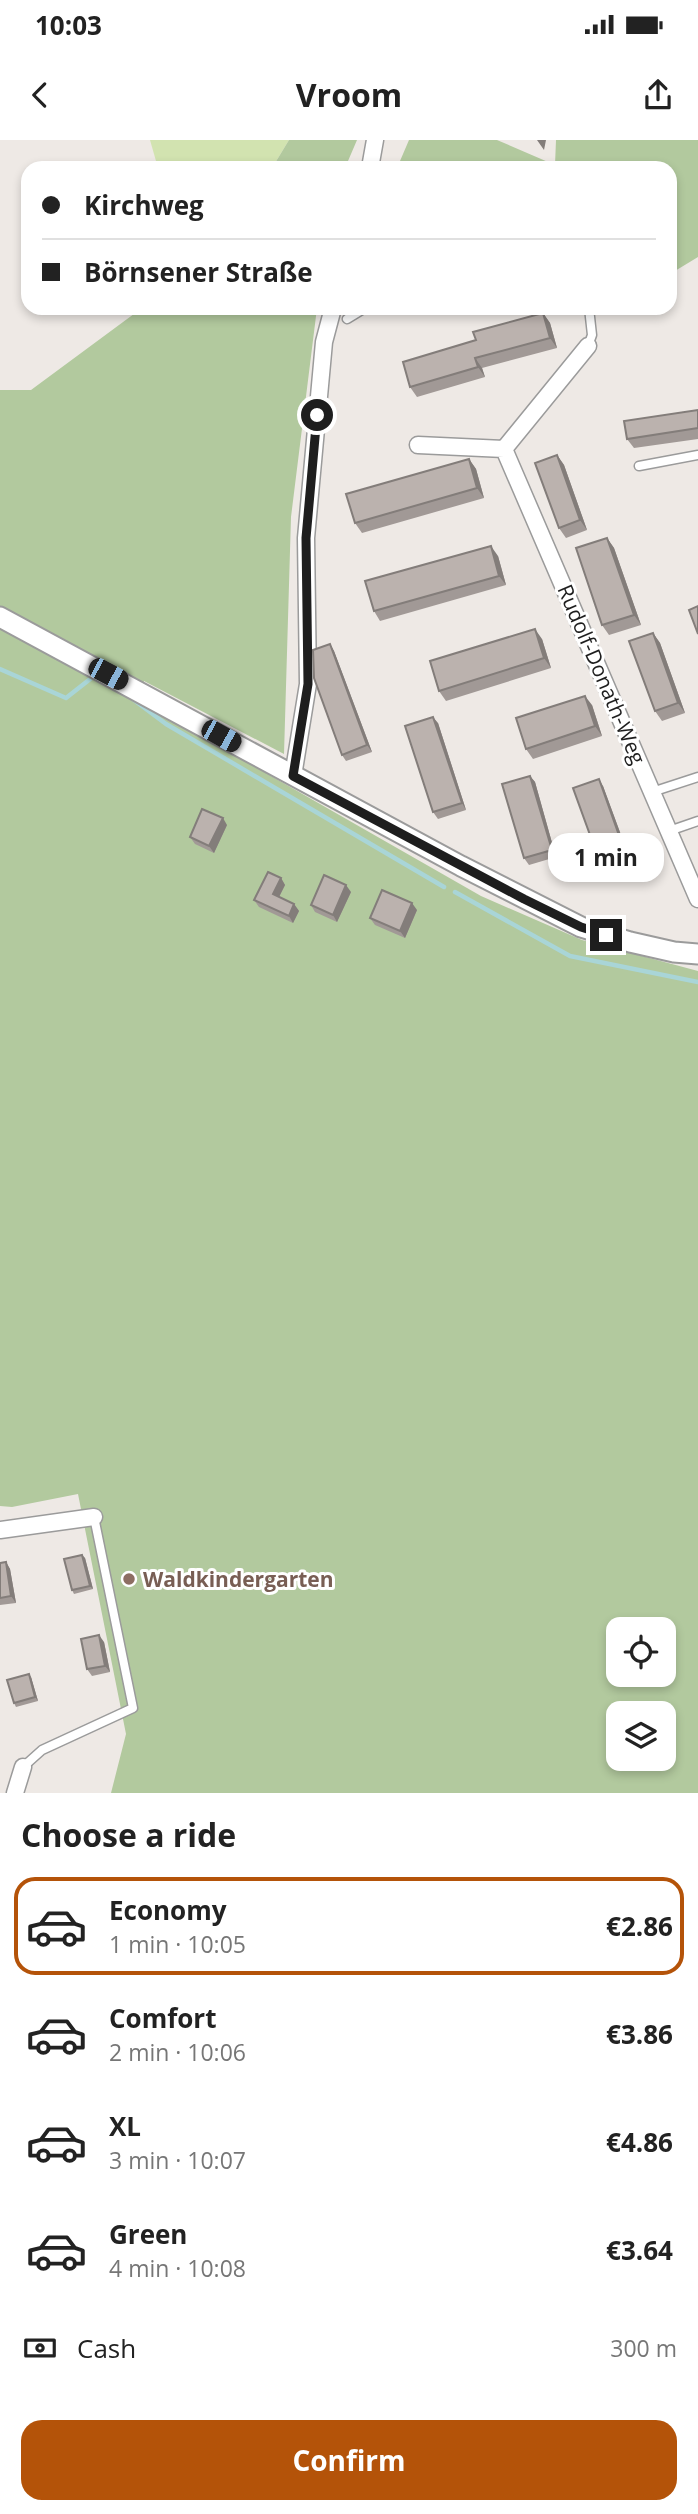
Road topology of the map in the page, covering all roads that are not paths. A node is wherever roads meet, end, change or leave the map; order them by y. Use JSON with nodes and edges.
{"nodes":[{"id":1,"x":375,"y":140,"type":"edge"},
{"id":2,"x":371,"y":161,"type":"edge"},
{"id":3,"x":331,"y":315,"type":"edge"},
{"id":4,"x":354,"y":315,"type":"edge"},
{"id":5,"x":590,"y":315,"type":"edge"},
{"id":6,"x":347,"y":319,"type":"dead end"},
{"id":7,"x":588,"y":346,"type":"joint"},
{"id":8,"x":418,"y":445,"type":"dead end"},
{"id":9,"x":503,"y":449,"type":"junction"},
{"id":10,"x":698,"y":455,"type":"edge"},
{"id":11,"x":639,"y":466,"type":"dead end"},
{"id":12,"x":0,"y":617,"type":"edge"},
{"id":13,"x":293,"y":776,"type":"junction"},
{"id":14,"x":698,"y":777,"type":"edge"},
{"id":15,"x":652,"y":792,"type":"junction"},
{"id":16,"x":698,"y":821,"type":"edge"},
{"id":17,"x":669,"y":831,"type":"junction"},
{"id":18,"x":698,"y":899,"type":"edge"},
{"id":19,"x":698,"y":954,"type":"edge"},
{"id":20,"x":94,"y":1517,"type":"joint"},
{"id":21,"x":0,"y":1530,"type":"edge"},
{"id":22,"x":23,"y":1767,"type":"joint"},
{"id":23,"x":15,"y":1793,"type":"edge"}],
"edges":[{"from":1,"to":2,"type":"street"},
{"from":3,"to":13,"type":"street"},
{"from":4,"to":6,"type":"lane"},
{"from":5,"to":7,"type":"lane"},
{"from":7,"to":9,"type":"street"},
{"from":8,"to":9,"type":"street"},
{"from":9,"to":15,"type":"street","name":"Rudolf-Donath-Weg"},
{"from":10,"to":11,"type":"lane"},
{"from":12,"to":13,"type":"street"},
{"from":13,"to":19,"type":"street"},
{"from":14,"to":15,"type":"lane"},
{"from":15,"to":17,"type":"street","name":"Rudolf-Donath-Weg"},
{"from":16,"to":17,"type":"lane"},
{"from":17,"to":18,"type":"street","name":"Rudolf-Donath-Weg"},
{"from":20,"to":21,"type":"street"},
{"from":20,"to":22,"type":"lane"},
{"from":22,"to":23,"type":"street"}]}
